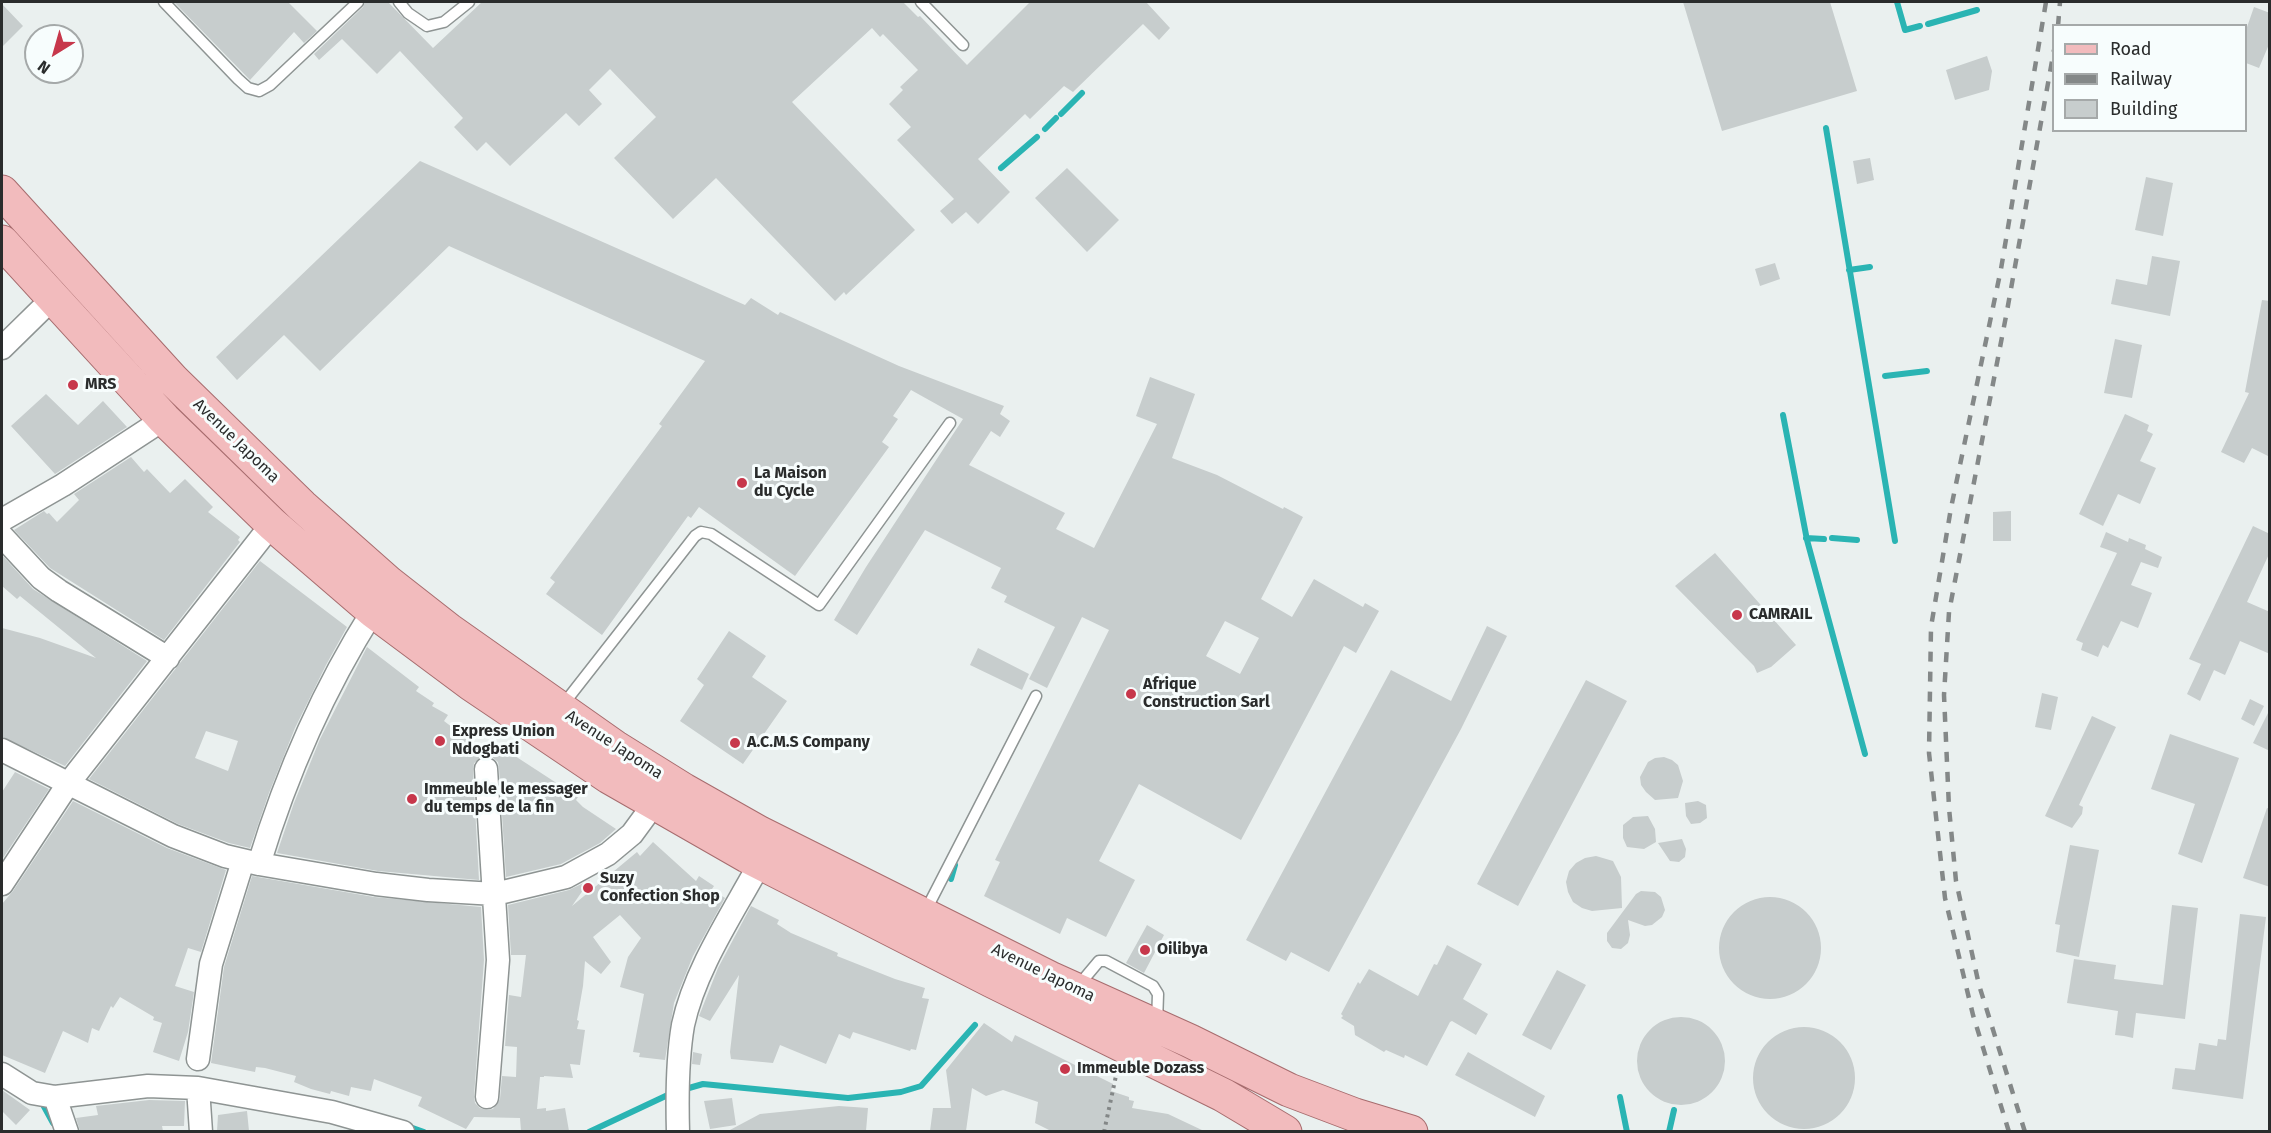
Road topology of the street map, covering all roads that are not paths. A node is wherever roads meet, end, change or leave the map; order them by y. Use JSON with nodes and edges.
{"nodes":[{"id":1,"x":164,"y":2,"type":"edge"},
{"id":2,"x":358,"y":2,"type":"edge"},
{"id":3,"x":399,"y":2,"type":"edge"},
{"id":4,"x":469,"y":2,"type":"edge"},
{"id":5,"x":921,"y":2,"type":"edge"},
{"id":6,"x":963,"y":45,"type":"dead end"},
{"id":7,"x":6,"y":208,"type":"edge"},
{"id":8,"x":2,"y":242,"type":"edge"},
{"id":9,"x":52,"y":298,"type":"junction"},
{"id":10,"x":2,"y":348,"type":"edge"},
{"id":11,"x":173,"y":380,"type":"junction"},
{"id":12,"x":157,"y":411,"type":"junction"},
{"id":13,"x":950,"y":423,"type":"dead end"},
{"id":14,"x":2,"y":520,"type":"edge"},
{"id":15,"x":272,"y":524,"type":"junction"},
{"id":16,"x":2,"y":536,"type":"edge"},
{"id":17,"x":373,"y":611,"type":"junction"},
{"id":18,"x":168,"y":658,"type":"junction"},
{"id":19,"x":1036,"y":696,"type":"dead end"},
{"id":20,"x":560,"y":709,"type":"junction"},
{"id":21,"x":2,"y":750,"type":"edge"},
{"id":22,"x":486,"y":769,"type":"dead end"},
{"id":23,"x":68,"y":784,"type":"junction"},
{"id":24,"x":654,"y":804,"type":"junction"},
{"id":25,"x":251,"y":863,"type":"junction"},
{"id":26,"x":760,"y":863,"type":"junction"},
{"id":27,"x":2,"y":884,"type":"edge"},
{"id":28,"x":495,"y":894,"type":"junction"},
{"id":29,"x":923,"y":914,"type":"junction"},
{"id":30,"x":1054,"y":990,"type":"junction"},
{"id":31,"x":198,"y":1059,"type":"dead end"},
{"id":32,"x":2,"y":1074,"type":"edge"},
{"id":33,"x":198,"y":1088,"type":"junction"},
{"id":34,"x":1224,"y":1095,"type":"junction"},
{"id":35,"x":55,"y":1097,"type":"junction"},
{"id":36,"x":487,"y":1097,"type":"dead end"},
{"id":37,"x":1354,"y":1123,"type":"edge"},
{"id":38,"x":1397,"y":1130,"type":"edge"},
{"id":39,"x":67,"y":1131,"type":"edge"},
{"id":40,"x":201,"y":1131,"type":"edge"},
{"id":41,"x":403,"y":1131,"type":"edge"},
{"id":42,"x":678,"y":1131,"type":"edge"},
{"id":43,"x":1258,"y":1131,"type":"edge"},
{"id":44,"x":1285,"y":1131,"type":"edge"}],
"edges":[{"from":1,"to":2,"type":"lane"},
{"from":3,"to":4,"type":"lane"},
{"from":5,"to":6,"type":"lane"},
{"from":7,"to":11,"type":"main road","name":"Avenue Japoma"},
{"from":8,"to":9,"type":"main road","name":"Avenue Japoma"},
{"from":9,"to":10,"type":"street"},
{"from":9,"to":12,"type":"main road","name":"Avenue Japoma"},
{"from":11,"to":12,"type":"main road"},
{"from":11,"to":20,"type":"main road","name":"Avenue Japoma"},
{"from":12,"to":14,"type":"street"},
{"from":12,"to":15,"type":"main road","name":"Avenue Japoma"},
{"from":13,"to":20,"type":"lane"},
{"from":15,"to":17,"type":"main road","name":"Avenue Japoma"},
{"from":15,"to":18,"type":"street"},
{"from":16,"to":18,"type":"street"},
{"from":17,"to":24,"type":"main road","name":"Avenue Japoma"},
{"from":17,"to":25,"type":"street"},
{"from":18,"to":23,"type":"street"},
{"from":19,"to":29,"type":"lane"},
{"from":20,"to":29,"type":"main road","name":"Avenue Japoma"},
{"from":21,"to":23,"type":"street"},
{"from":22,"to":28,"type":"street"},
{"from":23,"to":25,"type":"street"},
{"from":23,"to":27,"type":"street"},
{"from":24,"to":26,"type":"main road","name":"Avenue Japoma"},
{"from":24,"to":28,"type":"street"},
{"from":25,"to":28,"type":"street"},
{"from":25,"to":31,"type":"street"},
{"from":26,"to":30,"type":"main road","name":"Avenue Japoma"},
{"from":26,"to":42,"type":"street"},
{"from":28,"to":36,"type":"street"},
{"from":29,"to":30,"type":"main road","name":"Avenue Japoma"},
{"from":30,"to":34,"type":"main road","name":"Avenue Japoma"},
{"from":30,"to":37,"type":"main road","name":"Avenue Japoma"},
{"from":32,"to":35,"type":"street"},
{"from":33,"to":35,"type":"street"},
{"from":33,"to":40,"type":"street"},
{"from":33,"to":41,"type":"street"},
{"from":34,"to":43,"type":"main road"},
{"from":34,"to":44,"type":"main road","name":"Avenue Japoma"},
{"from":35,"to":39,"type":"street"},
{"from":37,"to":38,"type":"main road","name":"Avenue Japoma"}]}
